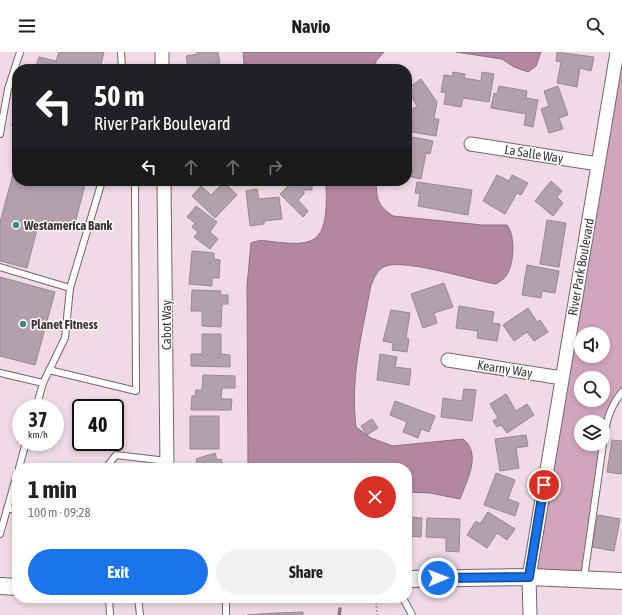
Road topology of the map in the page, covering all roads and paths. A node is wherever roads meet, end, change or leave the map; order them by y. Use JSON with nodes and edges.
{"nodes":[{"id":1,"x":20,"y":52,"type":"edge"},
{"id":2,"x":121,"y":52,"type":"edge"},
{"id":3,"x":162,"y":52,"type":"edge"},
{"id":4,"x":617,"y":52,"type":"edge"},
{"id":5,"x":16,"y":64,"type":"edge"},
{"id":6,"x":122,"y":64,"type":"edge"},
{"id":7,"x":162,"y":64,"type":"edge"},
{"id":8,"x":12,"y":77,"type":"edge"},
{"id":9,"x":0,"y":134,"type":"edge"},
{"id":10,"x":471,"y":144,"type":"dead end"},
{"id":11,"x":598,"y":164,"type":"junction"},
{"id":12,"x":101,"y":186,"type":"edge"},
{"id":13,"x":135,"y":186,"type":"edge"},
{"id":14,"x":164,"y":186,"type":"edge"},
{"id":15,"x":0,"y":268,"type":"edge"},
{"id":16,"x":70,"y":288,"type":"junction"},
{"id":17,"x":448,"y":360,"type":"dead end"},
{"id":18,"x":49,"y":370,"type":"junction"},
{"id":19,"x":0,"y":373,"type":"edge"},
{"id":20,"x":562,"y":378,"type":"junction"},
{"id":21,"x":43,"y":383,"type":"junction"},
{"id":22,"x":622,"y":392,"type":"edge"},
{"id":23,"x":39,"y":399,"type":"edge"},
{"id":24,"x":608,"y":415,"type":"edge"},
{"id":25,"x":24,"y":451,"type":"edge"},
{"id":26,"x":602,"y":451,"type":"edge"},
{"id":27,"x":20,"y":463,"type":"edge"},
{"id":28,"x":110,"y":463,"type":"edge"},
{"id":29,"x":157,"y":463,"type":"edge"},
{"id":30,"x":167,"y":463,"type":"edge"},
{"id":31,"x":12,"y":491,"type":"edge"},
{"id":32,"x":7,"y":508,"type":"junction"},
{"id":33,"x":12,"y":509,"type":"edge"},
{"id":34,"x":0,"y":534,"type":"edge"},
{"id":35,"x":529,"y":577,"type":"junction"},
{"id":36,"x":412,"y":579,"type":"edge"},
{"id":37,"x":584,"y":580,"type":"junction"},
{"id":38,"x":622,"y":582,"type":"edge"},
{"id":39,"x":0,"y":586,"type":"edge"},
{"id":40,"x":12,"y":587,"type":"edge"},
{"id":41,"x":109,"y":603,"type":"edge"},
{"id":42,"x":139,"y":603,"type":"edge"},
{"id":43,"x":226,"y":603,"type":"edge"},
{"id":44,"x":376,"y":603,"type":"edge"},
{"id":45,"x":406,"y":603,"type":"edge"},
{"id":46,"x":110,"y":615,"type":"edge"},
{"id":47,"x":140,"y":615,"type":"edge"},
{"id":48,"x":226,"y":615,"type":"edge"},
{"id":49,"x":377,"y":615,"type":"edge"},
{"id":50,"x":412,"y":615,"type":"edge"},
{"id":51,"x":530,"y":615,"type":"edge"}],
"edges":[{"from":1,"to":5,"type":"lane"},
{"from":2,"to":6,"type":"lane"},
{"from":3,"to":7,"type":"street"},
{"from":4,"to":11,"type":"street","name":"River Park Boulevard"},
{"from":8,"to":9,"type":"lane"},
{"from":10,"to":11,"type":"street","name":"La Salle Way"},
{"from":11,"to":20,"type":"street","name":"River Park Boulevard"},
{"from":12,"to":16,"type":"lane"},
{"from":13,"to":18,"type":"lane"},
{"from":14,"to":30,"type":"street","name":"Cabot Way"},
{"from":15,"to":16,"type":"lane"},
{"from":16,"to":18,"type":"lane"},
{"from":17,"to":20,"type":"street","name":"Kearny Way"},
{"from":18,"to":21,"type":"lane"},
{"from":19,"to":21,"type":"lane"},
{"from":20,"to":35,"type":"street","name":"River Park Boulevard"},
{"from":21,"to":23,"type":"lane"},
{"from":22,"to":24,"type":"lane"},
{"from":25,"to":27,"type":"lane"},
{"from":26,"to":37,"type":"lane"},
{"from":28,"to":29,"type":"lane"},
{"from":31,"to":32,"type":"lane"},
{"from":32,"to":33,"type":"lane"},
{"from":32,"to":34,"type":"lane"},
{"from":35,"to":36,"type":"street"},
{"from":35,"to":37,"type":"street"},
{"from":35,"to":51,"type":"street","name":"River Park Boulevard"},
{"from":37,"to":38,"type":"street"},
{"from":39,"to":40,"type":"street"},
{"from":41,"to":46,"type":"lane"},
{"from":42,"to":47,"type":"lane"},
{"from":43,"to":48,"type":"lane"},
{"from":44,"to":49,"type":"path"},
{"from":45,"to":50,"type":"lane"}]}
